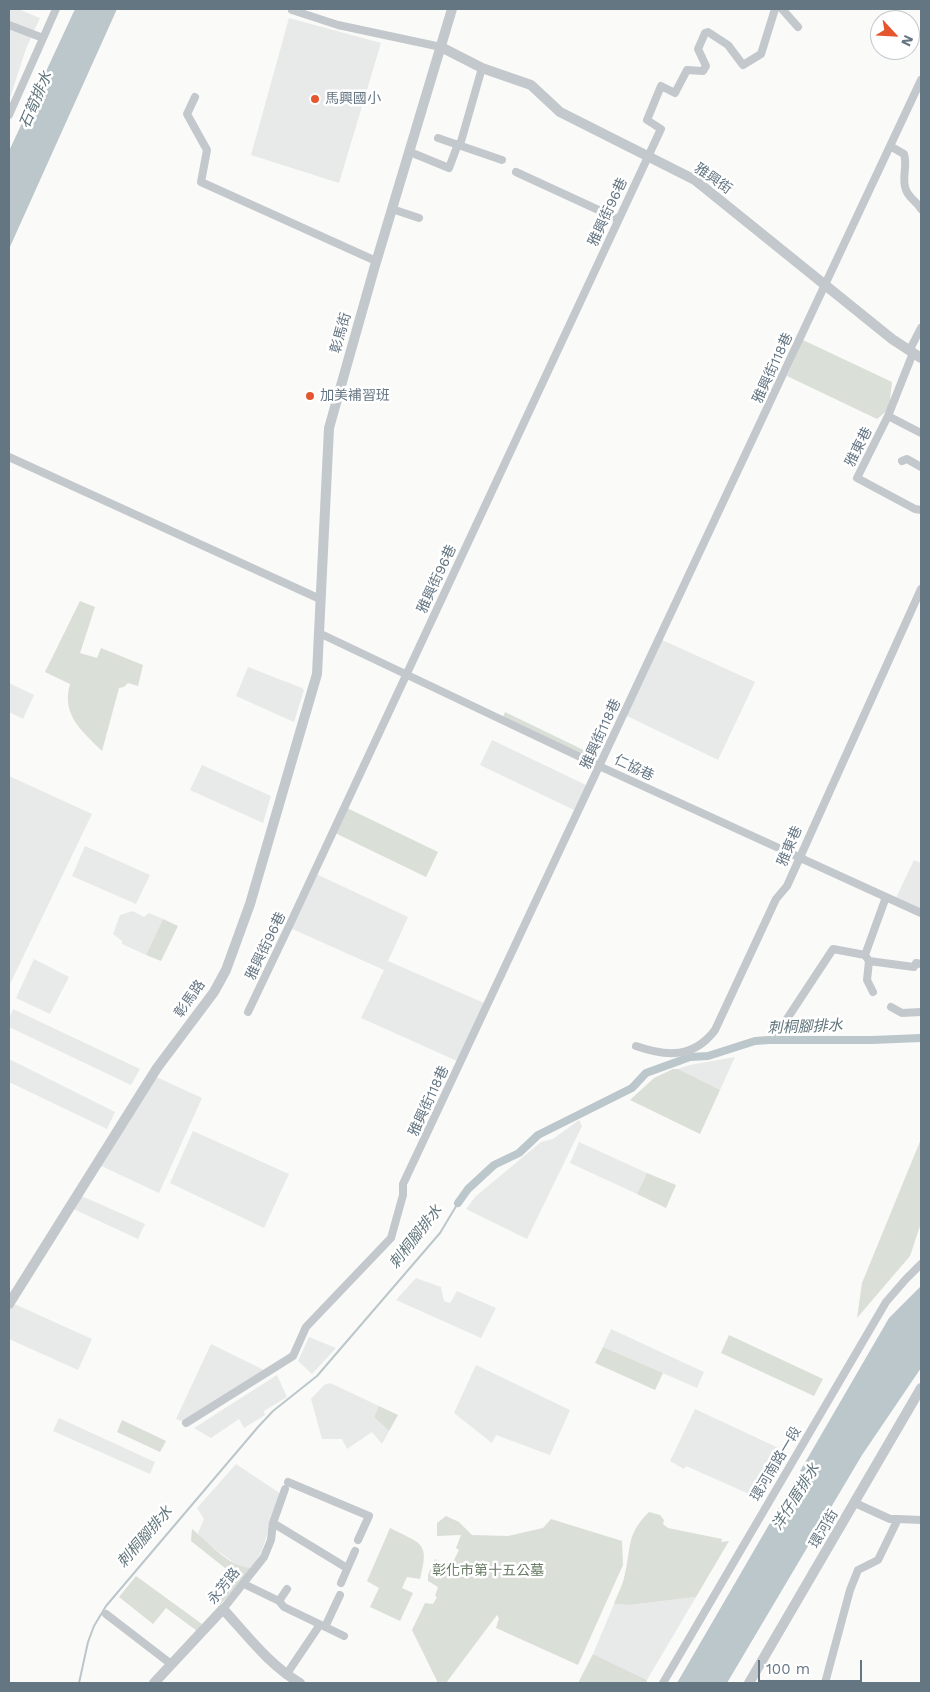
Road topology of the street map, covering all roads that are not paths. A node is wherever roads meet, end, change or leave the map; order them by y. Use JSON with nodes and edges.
{"nodes":[{"id":1,"x":56,"y":9,"type":"edge"},
{"id":2,"x":452,"y":9,"type":"edge"},
{"id":3,"x":775,"y":9,"type":"edge"},
{"id":4,"x":782,"y":9,"type":"edge"},
{"id":5,"x":292,"y":10,"type":"dead end"},
{"id":6,"x":9,"y":24,"type":"edge"},
{"id":7,"x":798,"y":27,"type":"dead end"},
{"id":8,"x":43,"y":38,"type":"junction"},
{"id":9,"x":441,"y":47,"type":"junction"},
{"id":10,"x":482,"y":68,"type":"junction"},
{"id":11,"x":921,"y":80,"type":"edge"},
{"id":12,"x":195,"y":97,"type":"dead end"},
{"id":13,"x":9,"y":115,"type":"edge"},
{"id":14,"x":438,"y":138,"type":"dead end"},
{"id":15,"x":459,"y":145,"type":"junction"},
{"id":16,"x":890,"y":146,"type":"junction"},
{"id":17,"x":410,"y":152,"type":"junction"},
{"id":18,"x":648,"y":157,"type":"junction"},
{"id":19,"x":502,"y":160,"type":"dead end"},
{"id":20,"x":516,"y":172,"type":"dead end"},
{"id":21,"x":920,"y":204,"type":"edge"},
{"id":22,"x":392,"y":210,"type":"junction"},
{"id":23,"x":419,"y":218,"type":"dead end"},
{"id":24,"x":618,"y":220,"type":"junction"},
{"id":25,"x":376,"y":261,"type":"junction"},
{"id":26,"x":826,"y":285,"type":"junction"},
{"id":27,"x":921,"y":328,"type":"edge"},
{"id":28,"x":915,"y":354,"type":"edge"},
{"id":29,"x":888,"y":416,"type":"junction"},
{"id":30,"x":921,"y":433,"type":"edge"},
{"id":31,"x":9,"y":457,"type":"edge"},
{"id":32,"x":902,"y":461,"type":"dead end"},
{"id":33,"x":921,"y":466,"type":"edge"},
{"id":34,"x":921,"y":510,"type":"edge"},
{"id":35,"x":921,"y":589,"type":"edge"},
{"id":36,"x":320,"y":599,"type":"junction"},
{"id":37,"x":319,"y":633,"type":"junction"},
{"id":38,"x":407,"y":673,"type":"junction"},
{"id":39,"x":317,"y":674,"type":"joint"},
{"id":40,"x":600,"y":766,"type":"junction"},
{"id":41,"x":798,"y":857,"type":"junction"},
{"id":42,"x":886,"y":897,"type":"junction"},
{"id":43,"x":921,"y":913,"type":"edge"},
{"id":44,"x":867,"y":958,"type":"junction"},
{"id":45,"x":921,"y":964,"type":"edge"},
{"id":46,"x":873,"y":992,"type":"dead end"},
{"id":47,"x":891,"y":1007,"type":"dead end"},
{"id":48,"x":248,"y":1012,"type":"dead end"},
{"id":49,"x":921,"y":1012,"type":"edge"},
{"id":50,"x":777,"y":1034,"type":"dead end"},
{"id":51,"x":636,"y":1046,"type":"dead end"},
{"id":52,"x":921,"y":1264,"type":"edge"},
{"id":53,"x":9,"y":1304,"type":"edge"},
{"id":54,"x":921,"y":1388,"type":"edge"},
{"id":55,"x":186,"y":1423,"type":"dead end"},
{"id":56,"x":855,"y":1503,"type":"junction"},
{"id":57,"x":898,"y":1519,"type":"junction"},
{"id":58,"x":921,"y":1520,"type":"edge"},
{"id":59,"x":273,"y":1523,"type":"junction"},
{"id":60,"x":358,"y":1540,"type":"dead end"},
{"id":61,"x":355,"y":1551,"type":"dead end"},
{"id":62,"x":347,"y":1568,"type":"junction"},
{"id":63,"x":341,"y":1583,"type":"dead end"},
{"id":64,"x":244,"y":1584,"type":"junction"},
{"id":65,"x":287,"y":1589,"type":"dead end"},
{"id":66,"x":340,"y":1595,"type":"dead end"},
{"id":67,"x":279,"y":1601,"type":"junction"},
{"id":68,"x":223,"y":1609,"type":"junction"},
{"id":69,"x":106,"y":1614,"type":"dead end"},
{"id":70,"x":322,"y":1626,"type":"junction"},
{"id":71,"x":344,"y":1636,"type":"dead end"},
{"id":72,"x":171,"y":1664,"type":"junction"},
{"id":73,"x":286,"y":1675,"type":"junction"},
{"id":74,"x":154,"y":1683,"type":"edge"},
{"id":75,"x":300,"y":1683,"type":"edge"},
{"id":76,"x":662,"y":1683,"type":"edge"},
{"id":77,"x":749,"y":1683,"type":"edge"},
{"id":78,"x":825,"y":1683,"type":"edge"}],
"edges":[{"from":1,"to":8,"type":"street"},
{"from":2,"to":9,"type":"street","name":"彰馬街"},
{"from":3,"to":18,"type":"street","name":"雅興街96巷"},
{"from":4,"to":7,"type":"street"},
{"from":5,"to":9,"type":"street"},
{"from":6,"to":8,"type":"street"},
{"from":8,"to":13,"type":"street"},
{"from":9,"to":10,"type":"street","name":"雅興街"},
{"from":9,"to":17,"type":"street","name":"彰馬街"},
{"from":10,"to":15,"type":"street"},
{"from":10,"to":18,"type":"street","name":"雅興街"},
{"from":11,"to":16,"type":"street","name":"雅興街118巷"},
{"from":12,"to":25,"type":"street"},
{"from":14,"to":15,"type":"street"},
{"from":15,"to":17,"type":"street"},
{"from":15,"to":19,"type":"street"},
{"from":16,"to":21,"type":"street"},
{"from":16,"to":26,"type":"street","name":"雅興街118巷"},
{"from":17,"to":22,"type":"street","name":"彰馬街"},
{"from":18,"to":24,"type":"street","name":"雅興街96巷"},
{"from":18,"to":26,"type":"street","name":"雅興街"},
{"from":20,"to":24,"type":"street"},
{"from":22,"to":23,"type":"street"},
{"from":22,"to":25,"type":"street","name":"彰馬街"},
{"from":24,"to":38,"type":"street","name":"雅興街96巷"},
{"from":25,"to":36,"type":"street","name":"彰馬街"},
{"from":26,"to":28,"type":"street","name":"雅興街"},
{"from":26,"to":40,"type":"street","name":"雅興街118巷"},
{"from":27,"to":28,"type":"street","name":"雅東巷"},
{"from":28,"to":29,"type":"street","name":"雅東巷"},
{"from":29,"to":30,"type":"street","name":"雅東巷"},
{"from":29,"to":34,"type":"street","name":"雅東巷"},
{"from":31,"to":36,"type":"street"},
{"from":32,"to":33,"type":"street"},
{"from":35,"to":41,"type":"street","name":"雅東巷"},
{"from":36,"to":37,"type":"street","name":"彰馬街"},
{"from":37,"to":38,"type":"street","name":"仁協巷"},
{"from":37,"to":39,"type":"street","name":"彰馬街"},
{"from":38,"to":40,"type":"street","name":"仁協巷"},
{"from":38,"to":48,"type":"street","name":"雅興街96巷"},
{"from":39,"to":53,"type":"street","name":"彰馬路"},
{"from":40,"to":41,"type":"street","name":"仁協巷"},
{"from":40,"to":55,"type":"street","name":"雅興街118巷"},
{"from":41,"to":42,"type":"street","name":"仁協巷"},
{"from":41,"to":51,"type":"street","name":"雅東巷"},
{"from":42,"to":43,"type":"street","name":"仁協巷"},
{"from":42,"to":44,"type":"street"},
{"from":44,"to":45,"type":"street"},
{"from":44,"to":46,"type":"street"},
{"from":44,"to":50,"type":"street"},
{"from":47,"to":49,"type":"street"},
{"from":52,"to":76,"type":"street","name":"環河南路一段"},
{"from":54,"to":56,"type":"street","name":"環河街"},
{"from":56,"to":57,"type":"street"},
{"from":56,"to":77,"type":"street","name":"環河街"},
{"from":57,"to":58,"type":"street"},
{"from":57,"to":78,"type":"street"},
{"from":59,"to":60,"type":"street","name":"永芳路"},
{"from":59,"to":62,"type":"street"},
{"from":59,"to":64,"type":"street","name":"永芳路"},
{"from":61,"to":62,"type":"street"},
{"from":62,"to":63,"type":"street"},
{"from":64,"to":67,"type":"street"},
{"from":64,"to":68,"type":"street","name":"永芳路"},
{"from":65,"to":67,"type":"street"},
{"from":66,"to":70,"type":"street"},
{"from":67,"to":70,"type":"street"},
{"from":68,"to":72,"type":"street","name":"永芳路"},
{"from":68,"to":73,"type":"street"},
{"from":69,"to":72,"type":"street"},
{"from":70,"to":71,"type":"street"},
{"from":70,"to":73,"type":"street"},
{"from":72,"to":74,"type":"street","name":"永芳路"},
{"from":73,"to":75,"type":"street"}]}
